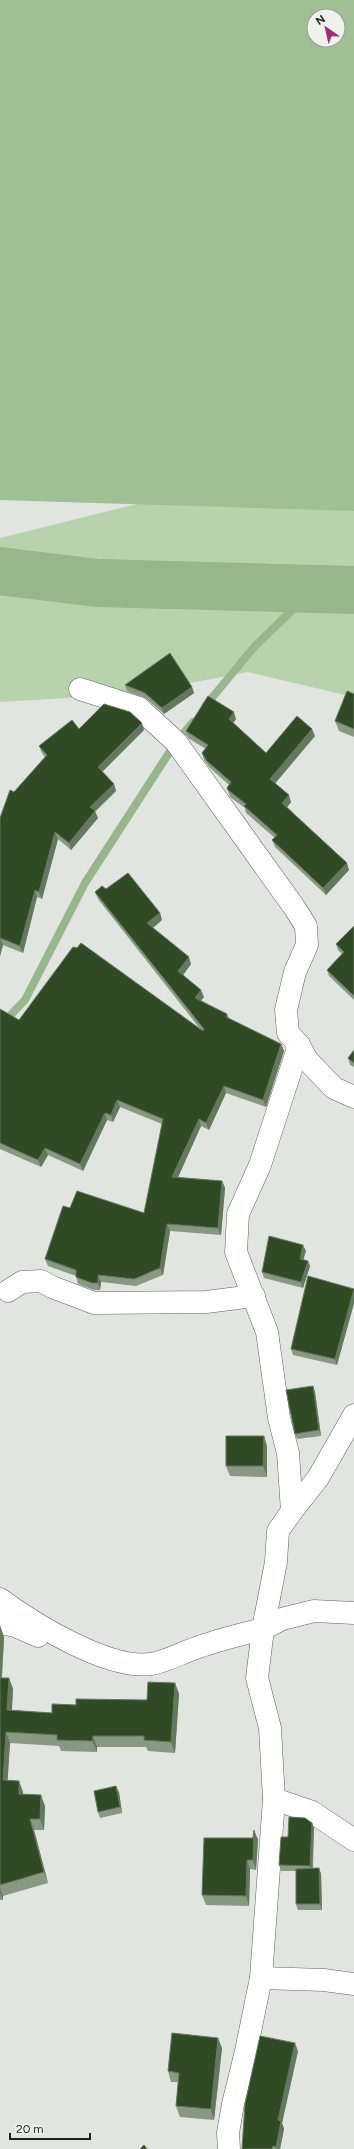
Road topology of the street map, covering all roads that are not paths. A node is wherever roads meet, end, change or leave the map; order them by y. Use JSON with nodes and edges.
{"nodes":[{"id":1,"x":80,"y":689,"type":"dead end"},
{"id":2,"x":299,"y":1045,"type":"junction"},
{"id":3,"x":354,"y":1097,"type":"edge"},
{"id":4,"x":8,"y":1291,"type":"dead end"},
{"id":5,"x":254,"y":1296,"type":"junction"},
{"id":6,"x":354,"y":1415,"type":"edge"},
{"id":7,"x":292,"y":1511,"type":"junction"},
{"id":8,"x":0,"y":1599,"type":"edge"},
{"id":9,"x":354,"y":1613,"type":"edge"},
{"id":10,"x":0,"y":1622,"type":"edge"},
{"id":11,"x":263,"y":1629,"type":"junction"},
{"id":12,"x":61,"y":1637,"type":"junction"},
{"id":13,"x":274,"y":1799,"type":"junction"},
{"id":14,"x":354,"y":1840,"type":"edge"},
{"id":15,"x":261,"y":1978,"type":"junction"},
{"id":16,"x":354,"y":1984,"type":"edge"},
{"id":17,"x":229,"y":2149,"type":"edge"}],
"edges":[{"from":1,"to":2,"type":"street"},
{"from":2,"to":3,"type":"street"},
{"from":2,"to":5,"type":"street"},
{"from":4,"to":5,"type":"street"},
{"from":5,"to":7,"type":"street"},
{"from":6,"to":7,"type":"street"},
{"from":7,"to":11,"type":"street"},
{"from":8,"to":12,"type":"street"},
{"from":9,"to":11,"type":"street"},
{"from":10,"to":12,"type":"street"},
{"from":11,"to":12,"type":"street"},
{"from":11,"to":13,"type":"street"},
{"from":13,"to":14,"type":"street"},
{"from":13,"to":15,"type":"street"},
{"from":15,"to":16,"type":"street"},
{"from":15,"to":17,"type":"street"}]}
